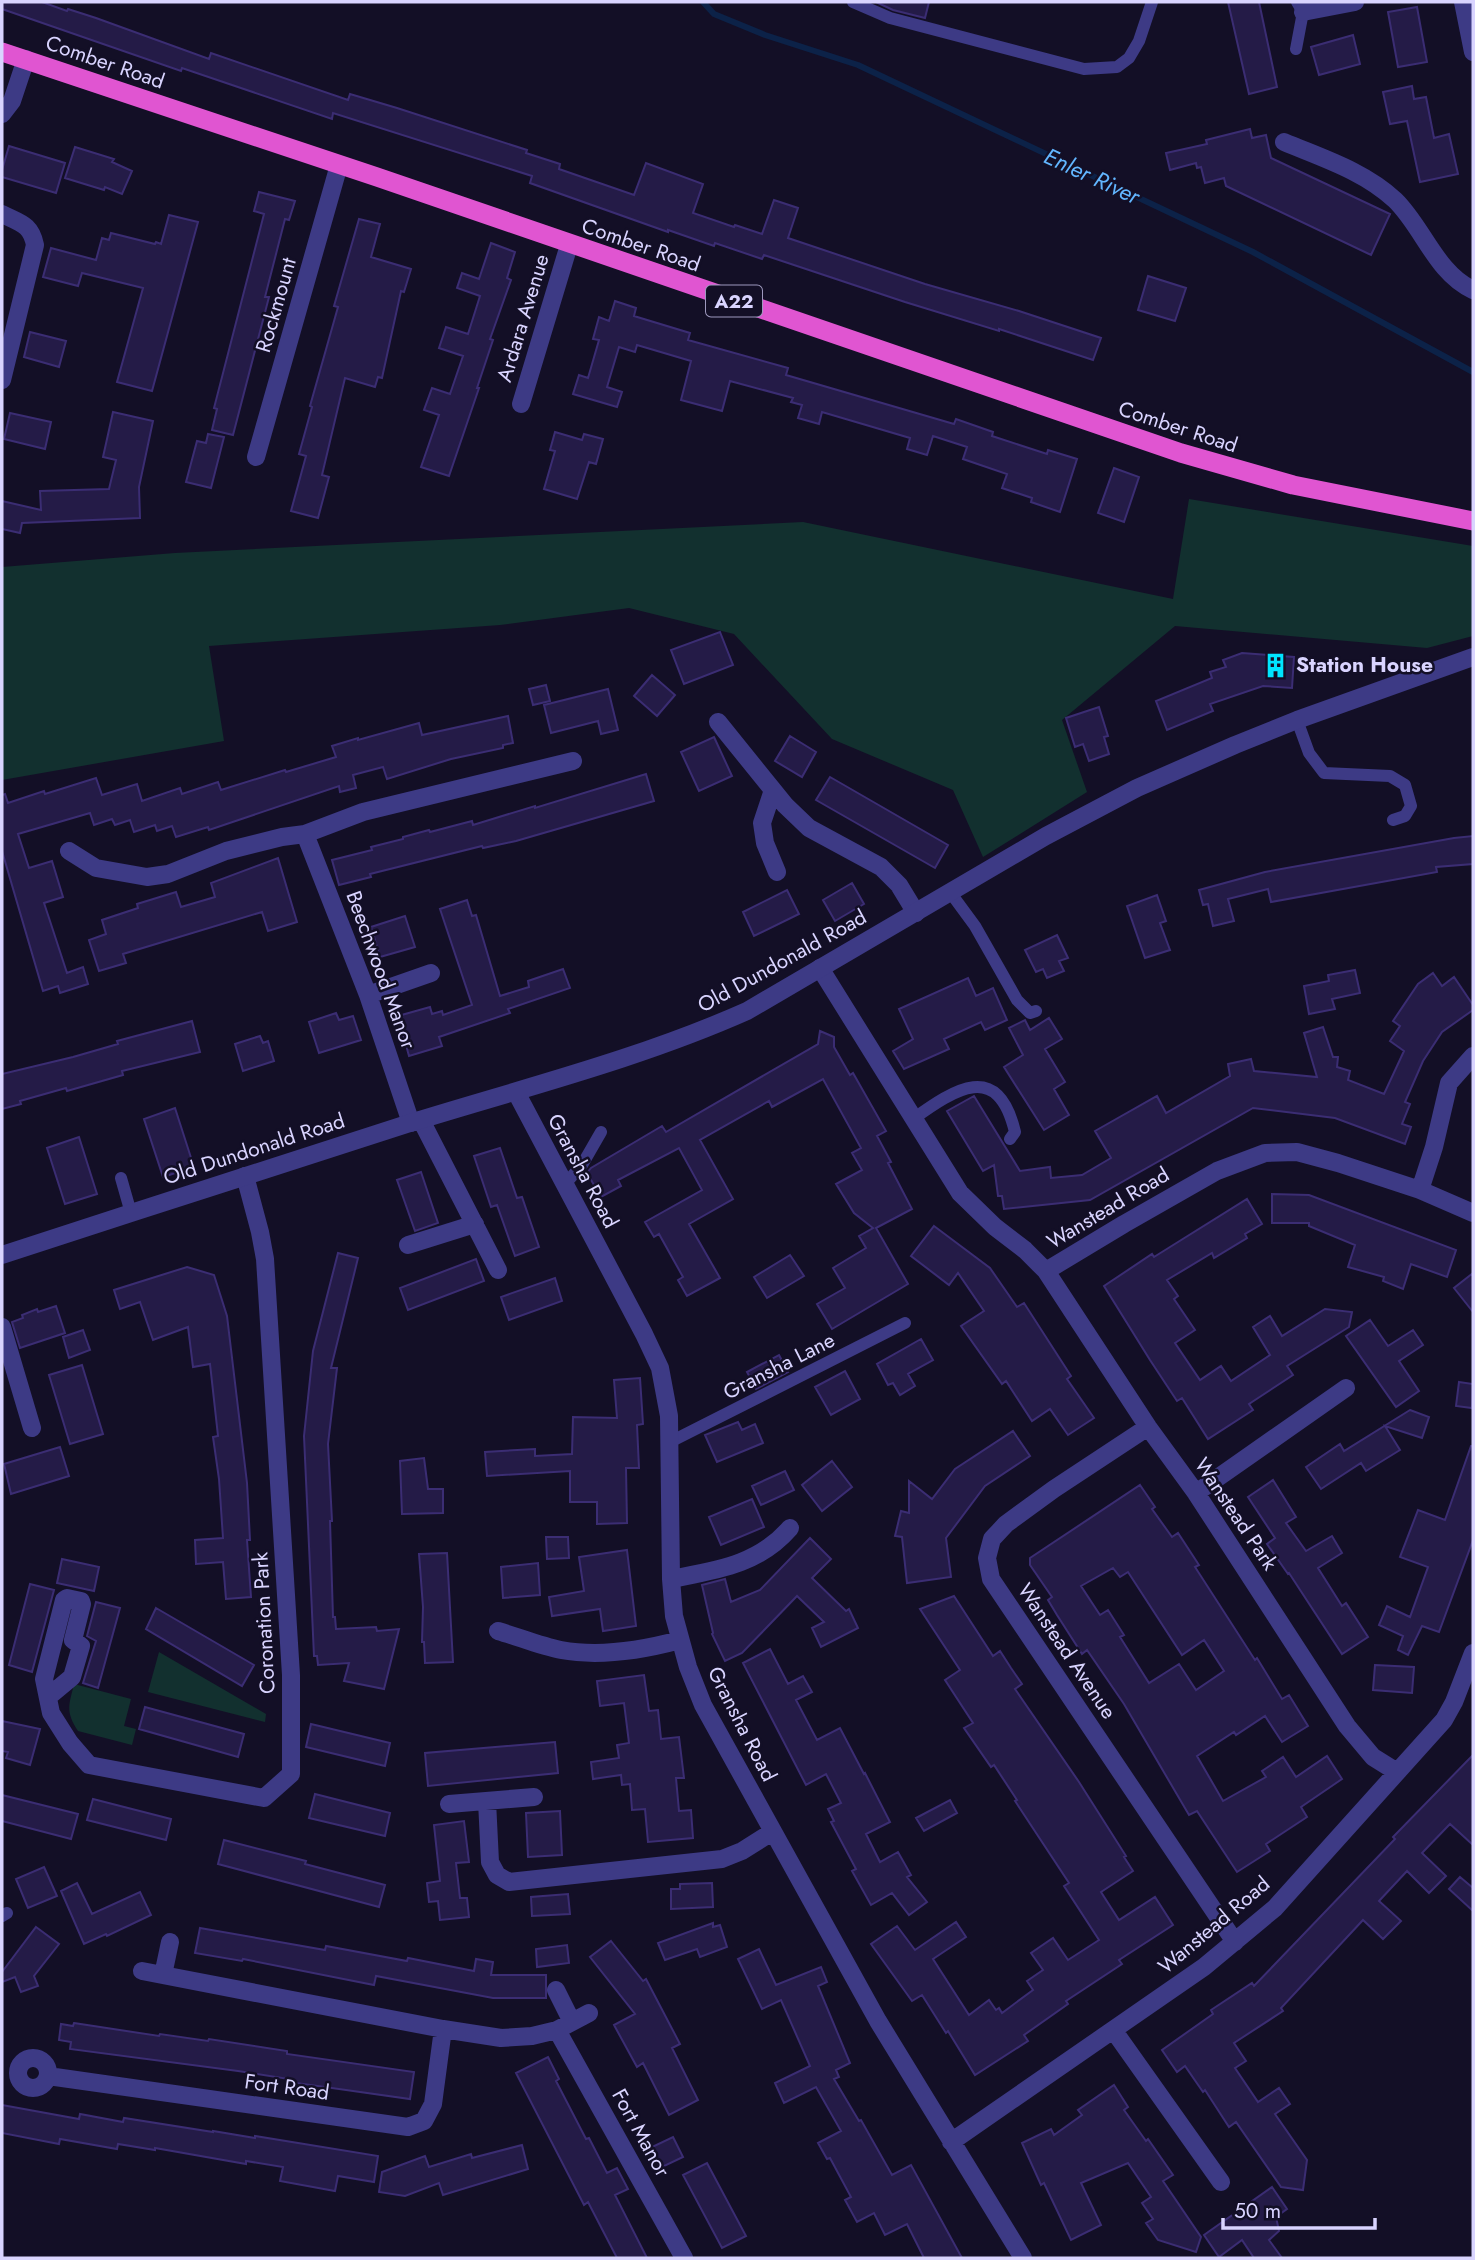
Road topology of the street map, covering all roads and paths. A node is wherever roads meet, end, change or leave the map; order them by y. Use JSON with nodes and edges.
{"nodes":[{"id":1,"x":853,"y":2,"type":"edge"},
{"id":2,"x":1152,"y":2,"type":"edge"},
{"id":3,"x":1355,"y":2,"type":"edge"},
{"id":4,"x":1463,"y":2,"type":"edge"},
{"id":5,"x":1300,"y":7,"type":"edge"},
{"id":6,"x":1296,"y":49,"type":"dead end"},
{"id":7,"x":2,"y":52,"type":"edge"},
{"id":8,"x":1473,"y":52,"type":"edge"},
{"id":9,"x":26,"y":59,"type":"junction"},
{"id":10,"x":2,"y":114,"type":"edge"},
{"id":11,"x":1284,"y":142,"type":"dead end"},
{"id":12,"x":338,"y":165,"type":"junction"},
{"id":13,"x":2,"y":214,"type":"edge"},
{"id":14,"x":569,"y":244,"type":"junction"},
{"id":15,"x":1473,"y":290,"type":"edge"},
{"id":16,"x":2,"y":380,"type":"edge"},
{"id":17,"x":521,"y":404,"type":"dead end"},
{"id":18,"x":256,"y":457,"type":"dead end"},
{"id":19,"x":1473,"y":521,"type":"edge"},
{"id":20,"x":1473,"y":657,"type":"edge"},
{"id":21,"x":1297,"y":720,"type":"junction"},
{"id":22,"x":718,"y":722,"type":"dead end"},
{"id":23,"x":573,"y":761,"type":"dead end"},
{"id":24,"x":774,"y":790,"type":"junction"},
{"id":25,"x":1393,"y":820,"type":"dead end"},
{"id":26,"x":305,"y":834,"type":"junction"},
{"id":27,"x":69,"y":851,"type":"dead end"},
{"id":28,"x":777,"y":872,"type":"dead end"},
{"id":29,"x":950,"y":892,"type":"junction"},
{"id":30,"x":916,"y":913,"type":"junction"},
{"id":31,"x":820,"y":968,"type":"junction"},
{"id":32,"x":431,"y":974,"type":"dead end"},
{"id":33,"x":368,"y":995,"type":"junction"},
{"id":34,"x":1036,"y":1011,"type":"dead end"},
{"id":35,"x":1473,"y":1056,"type":"edge"},
{"id":36,"x":516,"y":1093,"type":"junction"},
{"id":37,"x":913,"y":1119,"type":"junction"},
{"id":38,"x":416,"y":1121,"type":"junction"},
{"id":39,"x":601,"y":1132,"type":"dead end"},
{"id":40,"x":1010,"y":1139,"type":"dead end"},
{"id":41,"x":245,"y":1176,"type":"junction"},
{"id":42,"x":121,"y":1178,"type":"dead end"},
{"id":43,"x":565,"y":1184,"type":"junction"},
{"id":44,"x":1420,"y":1190,"type":"junction"},
{"id":45,"x":131,"y":1213,"type":"junction"},
{"id":46,"x":1473,"y":1213,"type":"edge"},
{"id":47,"x":475,"y":1224,"type":"junction"},
{"id":48,"x":408,"y":1245,"type":"dead end"},
{"id":49,"x":2,"y":1255,"type":"edge"},
{"id":50,"x":498,"y":1270,"type":"dead end"},
{"id":51,"x":1046,"y":1271,"type":"junction"},
{"id":52,"x":905,"y":1323,"type":"dead end"},
{"id":53,"x":2,"y":1327,"type":"edge"},
{"id":54,"x":1346,"y":1388,"type":"dead end"},
{"id":55,"x":1148,"y":1427,"type":"junction"},
{"id":56,"x":32,"y":1428,"type":"dead end"},
{"id":57,"x":670,"y":1442,"type":"junction"},
{"id":58,"x":1196,"y":1493,"type":"junction"},
{"id":59,"x":790,"y":1528,"type":"dead end"},
{"id":60,"x":671,"y":1579,"type":"junction"},
{"id":61,"x":498,"y":1631,"type":"dead end"},
{"id":62,"x":680,"y":1640,"type":"junction"},
{"id":63,"x":1473,"y":1653,"type":"edge"},
{"id":64,"x":48,"y":1697,"type":"junction"},
{"id":65,"x":1397,"y":1772,"type":"junction"},
{"id":66,"x":534,"y":1797,"type":"dead end"},
{"id":67,"x":487,"y":1801,"type":"junction"},
{"id":68,"x":449,"y":1804,"type":"dead end"},
{"id":69,"x":772,"y":1832,"type":"junction"},
{"id":70,"x":170,"y":1942,"type":"dead end"},
{"id":71,"x":1235,"y":1942,"type":"junction"},
{"id":72,"x":142,"y":1971,"type":"dead end"},
{"id":73,"x":163,"y":1975,"type":"junction"},
{"id":74,"x":556,"y":1990,"type":"dead end"},
{"id":75,"x":589,"y":2013,"type":"dead end"},
{"id":76,"x":564,"y":2026,"type":"junction"},
{"id":77,"x":443,"y":2029,"type":"junction"},
{"id":78,"x":1114,"y":2031,"type":"junction"},
{"id":79,"x":10,"y":2070,"type":"edge"},
{"id":80,"x":951,"y":2142,"type":"junction"},
{"id":81,"x":1221,"y":2182,"type":"dead end"},
{"id":82,"x":684,"y":2258,"type":"edge"},
{"id":83,"x":1023,"y":2258,"type":"edge"}],
"edges":[{"from":1,"to":2,"type":"lane"},
{"from":3,"to":5,"type":"street"},
{"from":4,"to":8,"type":"street"},
{"from":5,"to":6,"type":"lane"},
{"from":7,"to":9,"type":"highway","name":"Comber Road","number":"A22"},
{"from":9,"to":10,"type":"street"},
{"from":9,"to":12,"type":"highway","name":"Comber Road","number":"A22"},
{"from":11,"to":15,"type":"street"},
{"from":12,"to":14,"type":"highway","name":"Comber Road","number":"A22"},
{"from":12,"to":18,"type":"street","name":"Rockmount"},
{"from":13,"to":16,"type":"street"},
{"from":14,"to":17,"type":"street","name":"Ardara Avenue"},
{"from":14,"to":19,"type":"highway","name":"Comber Road","number":"A22"},
{"from":20,"to":21,"type":"street","name":"Old Dundonald Road"},
{"from":21,"to":25,"type":"lane"},
{"from":21,"to":29,"type":"street","name":"Old Dundonald Road"},
{"from":22,"to":24,"type":"street"},
{"from":23,"to":26,"type":"street"},
{"from":24,"to":28,"type":"street"},
{"from":24,"to":30,"type":"street"},
{"from":26,"to":27,"type":"street"},
{"from":26,"to":33,"type":"street","name":"Beechwood Manor"},
{"from":29,"to":30,"type":"street","name":"Old Dundonald Road"},
{"from":29,"to":34,"type":"lane"},
{"from":30,"to":31,"type":"street","name":"Old Dundonald Road"},
{"from":31,"to":36,"type":"street","name":"Old Dundonald Road"},
{"from":31,"to":37,"type":"street","name":"Wanstead Road"},
{"from":32,"to":33,"type":"street"},
{"from":33,"to":38,"type":"street","name":"Beechwood Manor"},
{"from":35,"to":44,"type":"street"},
{"from":36,"to":38,"type":"street","name":"Old Dundonald Road"},
{"from":36,"to":43,"type":"street","name":"Gransha Road"},
{"from":37,"to":40,"type":"lane"},
{"from":37,"to":51,"type":"street","name":"Wanstead Road"},
{"from":38,"to":41,"type":"street","name":"Old Dundonald Road"},
{"from":38,"to":47,"type":"street","name":"Beechwood Manor"},
{"from":39,"to":43,"type":"lane"},
{"from":41,"to":45,"type":"street","name":"Old Dundonald Road"},
{"from":41,"to":64,"type":"street","name":"Coronation Park"},
{"from":42,"to":45,"type":"lane"},
{"from":43,"to":57,"type":"street","name":"Gransha Road"},
{"from":44,"to":46,"type":"street","name":"Wanstead Road"},
{"from":44,"to":51,"type":"street","name":"Wanstead Road"},
{"from":45,"to":49,"type":"street","name":"Old Dundonald Road"},
{"from":47,"to":48,"type":"street"},
{"from":47,"to":50,"type":"street","name":"Beechwood Manor"},
{"from":51,"to":55,"type":"street","name":"Wanstead Park"},
{"from":52,"to":57,"type":"lane","name":"Gransha Lane"},
{"from":53,"to":56,"type":"street"},
{"from":54,"to":58,"type":"street"},
{"from":55,"to":58,"type":"street","name":"Wanstead Park"},
{"from":55,"to":71,"type":"street","name":"Wanstead Avenue"},
{"from":57,"to":60,"type":"street","name":"Gransha Road"},
{"from":58,"to":65,"type":"street","name":"Wanstead Park"},
{"from":59,"to":60,"type":"street"},
{"from":60,"to":62,"type":"street","name":"Gransha Road"},
{"from":61,"to":62,"type":"street"},
{"from":62,"to":69,"type":"street","name":"Gransha Road"},
{"from":63,"to":65,"type":"street","name":"Wanstead Road"},
{"from":64,"to":64,"type":"street","name":"Coronation Park"},
{"from":65,"to":71,"type":"street","name":"Wanstead Road"},
{"from":66,"to":67,"type":"street"},
{"from":67,"to":68,"type":"street"},
{"from":67,"to":69,"type":"street"},
{"from":69,"to":80,"type":"street","name":"Gransha Road"},
{"from":70,"to":73,"type":"street"},
{"from":71,"to":78,"type":"street","name":"Wanstead Road"},
{"from":72,"to":73,"type":"street"},
{"from":73,"to":77,"type":"street"},
{"from":74,"to":76,"type":"street"},
{"from":75,"to":76,"type":"street"},
{"from":76,"to":77,"type":"street"},
{"from":76,"to":82,"type":"street","name":"Fort Manor"},
{"from":77,"to":79,"type":"street","name":"Fort Road"},
{"from":78,"to":80,"type":"street","name":"Wanstead Road"},
{"from":78,"to":81,"type":"street"},
{"from":80,"to":83,"type":"street","name":"Gransha Road"}]}
